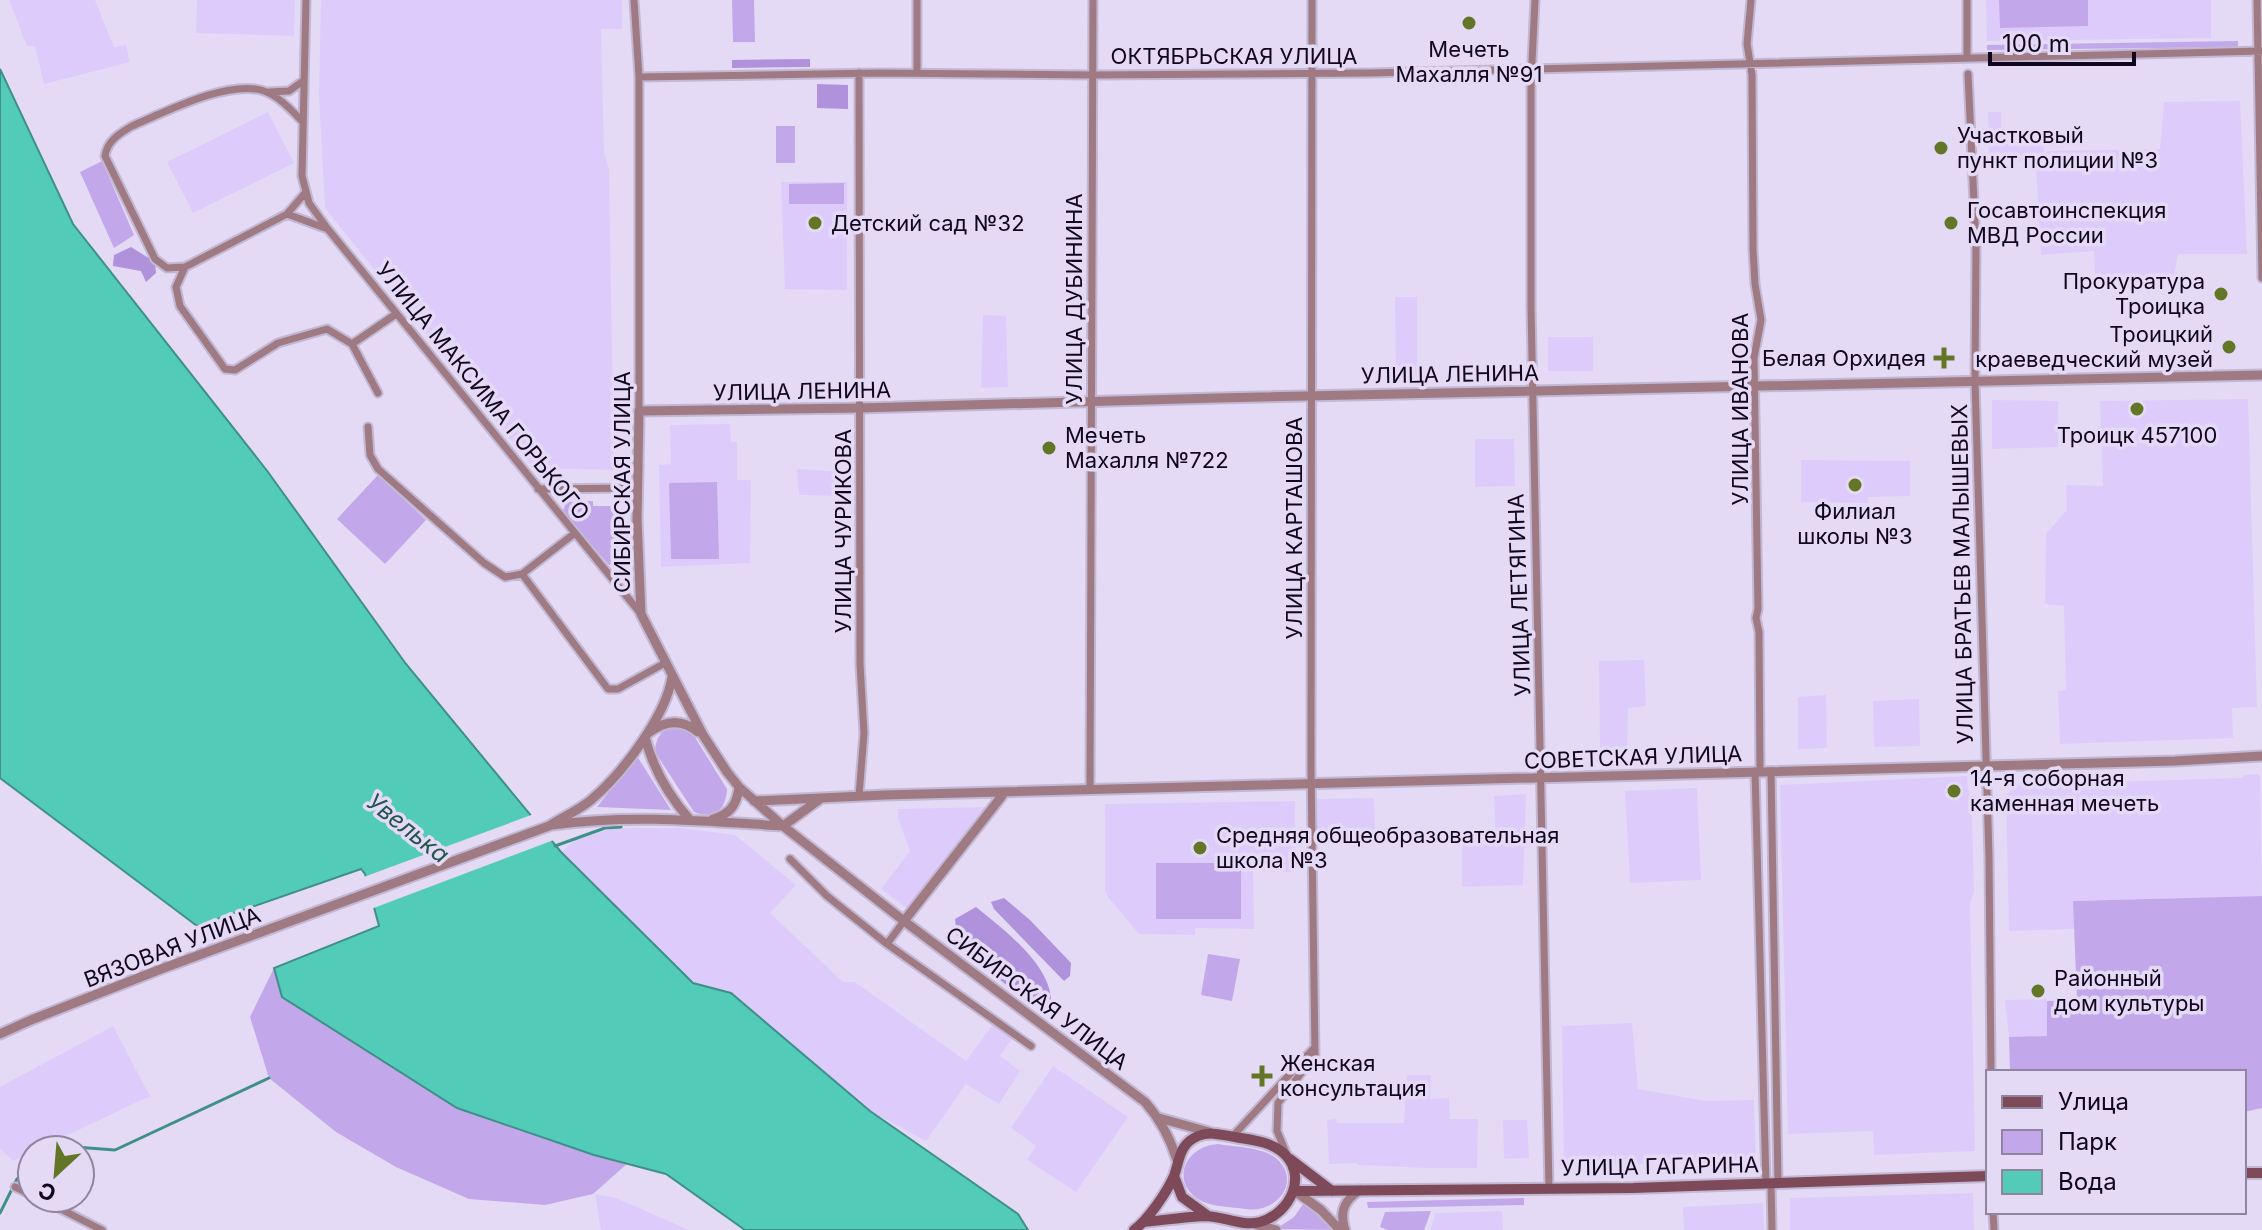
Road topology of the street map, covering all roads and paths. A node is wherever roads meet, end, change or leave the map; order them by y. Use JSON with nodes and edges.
{"nodes":[{"id":1,"x":306,"y":0,"type":"edge"},
{"id":2,"x":634,"y":0,"type":"edge"},
{"id":3,"x":917,"y":0,"type":"edge"},
{"id":4,"x":1093,"y":0,"type":"edge"},
{"id":5,"x":1312,"y":0,"type":"edge"},
{"id":6,"x":1535,"y":0,"type":"edge"},
{"id":7,"x":1751,"y":0,"type":"edge"},
{"id":8,"x":1967,"y":0,"type":"edge"},
{"id":9,"x":2257,"y":0,"type":"edge"},
{"id":10,"x":2260,"y":52,"type":"edge"},
{"id":11,"x":1967,"y":57,"type":"junction"},
{"id":12,"x":1752,"y":63,"type":"junction"},
{"id":13,"x":1532,"y":69,"type":"junction"},
{"id":14,"x":859,"y":73,"type":"junction"},
{"id":15,"x":917,"y":73,"type":"junction"},
{"id":16,"x":1313,"y":74,"type":"junction"},
{"id":17,"x":1968,"y":74,"type":"dead end"},
{"id":18,"x":1094,"y":75,"type":"junction"},
{"id":19,"x":639,"y":77,"type":"junction"},
{"id":20,"x":303,"y":81,"type":"junction"},
{"id":21,"x":267,"y":92,"type":"junction"},
{"id":22,"x":303,"y":122,"type":"junction"},
{"id":23,"x":305,"y":193,"type":"junction"},
{"id":24,"x":287,"y":214,"type":"junction"},
{"id":25,"x":327,"y":228,"type":"junction"},
{"id":26,"x":185,"y":267,"type":"junction"},
{"id":27,"x":2262,"y":278,"type":"edge"},
{"id":28,"x":396,"y":314,"type":"junction"},
{"id":29,"x":352,"y":344,"type":"junction"},
{"id":30,"x":2262,"y":375,"type":"edge"},
{"id":31,"x":1975,"y":382,"type":"junction"},
{"id":32,"x":1754,"y":386,"type":"junction"},
{"id":33,"x":1532,"y":390,"type":"junction"},
{"id":34,"x":378,"y":393,"type":"dead end"},
{"id":35,"x":1313,"y":396,"type":"junction"},
{"id":36,"x":1091,"y":401,"type":"junction"},
{"id":37,"x":861,"y":408,"type":"junction"},
{"id":38,"x":639,"y":411,"type":"junction"},
{"id":39,"x":368,"y":427,"type":"dead end"},
{"id":40,"x":637,"y":488,"type":"junction"},
{"id":41,"x":538,"y":489,"type":"junction"},
{"id":42,"x":575,"y":533,"type":"junction"},
{"id":43,"x":522,"y":574,"type":"junction"},
{"id":44,"x":641,"y":614,"type":"junction"},
{"id":45,"x":665,"y":663,"type":"junction"},
{"id":46,"x":672,"y":677,"type":"junction"},
{"id":47,"x":703,"y":735,"type":"junction"},
{"id":48,"x":646,"y":736,"type":"junction"},
{"id":49,"x":2262,"y":756,"type":"edge"},
{"id":50,"x":1986,"y":766,"type":"junction"},
{"id":51,"x":1762,"y":771,"type":"junction"},
{"id":52,"x":1542,"y":777,"type":"junction"},
{"id":53,"x":1312,"y":784,"type":"junction"},
{"id":54,"x":739,"y":787,"type":"junction"},
{"id":55,"x":1090,"y":790,"type":"junction"},
{"id":56,"x":1005,"y":792,"type":"junction"},
{"id":57,"x":859,"y":796,"type":"junction"},
{"id":58,"x":822,"y":797,"type":"junction"},
{"id":59,"x":754,"y":801,"type":"junction"},
{"id":60,"x":690,"y":820,"type":"junction"},
{"id":61,"x":706,"y":821,"type":"junction"},
{"id":62,"x":549,"y":826,"type":"junction"},
{"id":63,"x":783,"y":826,"type":"junction"},
{"id":64,"x":790,"y":859,"type":"dead end"},
{"id":65,"x":904,"y":921,"type":"junction"},
{"id":66,"x":887,"y":944,"type":"junction"},
{"id":67,"x":0,"y":1034,"type":"edge"},
{"id":68,"x":1031,"y":1046,"type":"dead end"},
{"id":69,"x":1314,"y":1052,"type":"junction"},
{"id":70,"x":1991,"y":1070,"type":"edge"},
{"id":71,"x":1159,"y":1118,"type":"junction"},
{"id":72,"x":1212,"y":1133,"type":"junction"},
{"id":73,"x":1232,"y":1137,"type":"junction"},
{"id":74,"x":1287,"y":1156,"type":"junction"},
{"id":75,"x":1177,"y":1160,"type":"junction"},
{"id":76,"x":1174,"y":1176,"type":"junction"},
{"id":77,"x":1986,"y":1176,"type":"edge"},
{"id":78,"x":1772,"y":1184,"type":"junction"},
{"id":79,"x":1549,"y":1189,"type":"junction"},
{"id":80,"x":1360,"y":1190,"type":"junction"},
{"id":81,"x":1295,"y":1191,"type":"junction"},
{"id":82,"x":1333,"y":1192,"type":"junction"},
{"id":83,"x":70,"y":1214,"type":"edge"},
{"id":84,"x":1208,"y":1216,"type":"junction"},
{"id":85,"x":1144,"y":1222,"type":"junction"},
{"id":86,"x":1254,"y":1224,"type":"junction"},
{"id":87,"x":102,"y":1230,"type":"edge"},
{"id":88,"x":1134,"y":1230,"type":"edge"},
{"id":89,"x":1276,"y":1230,"type":"edge"},
{"id":90,"x":1342,"y":1230,"type":"edge"},
{"id":91,"x":1772,"y":1230,"type":"edge"}],
"edges":[{"from":1,"to":20,"type":"street","name":"УЛИЦА МАКСИМА ГОРЬКОГО"},
{"from":2,"to":19,"type":"street","name":"СИБИРСКАЯ УЛИЦА"},
{"from":3,"to":15,"type":"street"},
{"from":4,"to":18,"type":"street","name":"УЛИЦА ДУБИНИНА"},
{"from":5,"to":16,"type":"street","name":"УЛИЦА КАРТАШОВА"},
{"from":6,"to":13,"type":"street","name":"УЛИЦА ЛЕТЯГИНА"},
{"from":7,"to":12,"type":"street","name":"УЛИЦА ИВАНОВА"},
{"from":8,"to":11,"type":"street"},
{"from":9,"to":10,"type":"street"},
{"from":10,"to":11,"type":"street","name":"ОКТЯБРЬСКАЯ УЛИЦА"},
{"from":10,"to":27,"type":"street"},
{"from":11,"to":12,"type":"street","name":"ОКТЯБРЬСКАЯ УЛИЦА"},
{"from":12,"to":13,"type":"street","name":"ОКТЯБРЬСКАЯ УЛИЦА"},
{"from":12,"to":32,"type":"street","name":"УЛИЦА ИВАНОВА"},
{"from":13,"to":16,"type":"street","name":"ОКТЯБРЬСКАЯ УЛИЦА"},
{"from":13,"to":33,"type":"street","name":"УЛИЦА ЛЕТЯГИНА"},
{"from":14,"to":15,"type":"street","name":"ОКТЯБРЬСКАЯ УЛИЦА"},
{"from":14,"to":19,"type":"street","name":"ОКТЯБРЬСКАЯ УЛИЦА"},
{"from":14,"to":37,"type":"street","name":"УЛИЦА ЧУРИКОВА"},
{"from":15,"to":18,"type":"street","name":"ОКТЯБРЬСКАЯ УЛИЦА"},
{"from":16,"to":18,"type":"street","name":"ОКТЯБРЬСКАЯ УЛИЦА"},
{"from":16,"to":35,"type":"street","name":"УЛИЦА КАРТАШОВА"},
{"from":17,"to":31,"type":"street","name":"УЛИЦА БРАТЬЕВ МАЛЫШЕВЫХ"},
{"from":18,"to":36,"type":"street","name":"УЛИЦА ДУБИНИНА"},
{"from":19,"to":38,"type":"street","name":"СИБИРСКАЯ УЛИЦА"},
{"from":20,"to":21,"type":"street"},
{"from":20,"to":22,"type":"street","name":"УЛИЦА МАКСИМА ГОРЬКОГО"},
{"from":21,"to":22,"type":"street"},
{"from":21,"to":26,"type":"street"},
{"from":22,"to":23,"type":"street","name":"УЛИЦА МАКСИМА ГОРЬКОГО"},
{"from":23,"to":24,"type":"street"},
{"from":23,"to":25,"type":"street","name":"УЛИЦА МАКСИМА ГОРЬКОГО"},
{"from":24,"to":25,"type":"street"},
{"from":24,"to":26,"type":"street"},
{"from":25,"to":28,"type":"street","name":"УЛИЦА МАКСИМА ГОРЬКОГО"},
{"from":26,"to":29,"type":"street"},
{"from":28,"to":29,"type":"street"},
{"from":28,"to":41,"type":"street","name":"УЛИЦА МАКСИМА ГОРЬКОГО"},
{"from":29,"to":34,"type":"street"},
{"from":30,"to":31,"type":"street","name":"УЛИЦА ЛЕНИНА"},
{"from":31,"to":32,"type":"street","name":"УЛИЦА ЛЕНИНА"},
{"from":31,"to":50,"type":"street","name":"УЛИЦА БРАТЬЕВ МАЛЫШЕВЫХ"},
{"from":32,"to":33,"type":"street","name":"УЛИЦА ЛЕНИНА"},
{"from":32,"to":51,"type":"street","name":"УЛИЦА ИВАНОВА"},
{"from":33,"to":35,"type":"street","name":"УЛИЦА ЛЕНИНА"},
{"from":33,"to":52,"type":"street","name":"УЛИЦА ЛЕТЯГИНА"},
{"from":35,"to":36,"type":"street","name":"УЛИЦА ЛЕНИНА"},
{"from":35,"to":53,"type":"street","name":"УЛИЦА КАРТАШОВА"},
{"from":36,"to":37,"type":"street","name":"УЛИЦА ЛЕНИНА"},
{"from":36,"to":55,"type":"street","name":"УЛИЦА ДУБИНИНА"},
{"from":37,"to":38,"type":"street","name":"УЛИЦА ЛЕНИНА"},
{"from":37,"to":57,"type":"street","name":"УЛИЦА ЧУРИКОВА"},
{"from":38,"to":40,"type":"street","name":"СИБИРСКАЯ УЛИЦА"},
{"from":39,"to":43,"type":"street"},
{"from":40,"to":41,"type":"street"},
{"from":40,"to":44,"type":"street","name":"СИБИРСКАЯ УЛИЦА"},
{"from":41,"to":42,"type":"street","name":"УЛИЦА МАКСИМА ГОРЬКОГО"},
{"from":42,"to":43,"type":"street"},
{"from":42,"to":44,"type":"street","name":"УЛИЦА МАКСИМА ГОРЬКОГО"},
{"from":43,"to":45,"type":"street"},
{"from":44,"to":45,"type":"street","name":"СИБИРСКАЯ УЛИЦА"},
{"from":45,"to":46,"type":"street","name":"СИБИРСКАЯ УЛИЦА"},
{"from":46,"to":47,"type":"street","name":"СИБИРСКАЯ УЛИЦА"},
{"from":46,"to":48,"type":"street"},
{"from":47,"to":48,"type":"street"},
{"from":47,"to":54,"type":"street","name":"СИБИРСКАЯ УЛИЦА"},
{"from":48,"to":60,"type":"street"},
{"from":48,"to":62,"type":"street"},
{"from":49,"to":50,"type":"street","name":"СОВЕТСКАЯ УЛИЦА"},
{"from":50,"to":51,"type":"street","name":"СОВЕТСКАЯ УЛИЦА"},
{"from":50,"to":70,"type":"street","name":"УЛИЦА БРАТЬЕВ МАЛЫШЕВЫХ"},
{"from":51,"to":52,"type":"street","name":"СОВЕТСКАЯ УЛИЦА"},
{"from":51,"to":78,"type":"street","name":"УЛИЦА ИВАНОВА"},
{"from":51,"to":78,"type":"street","name":"УЛИЦА ИВАНОВА"},
{"from":52,"to":53,"type":"street","name":"СОВЕТСКАЯ УЛИЦА"},
{"from":52,"to":79,"type":"street","name":"УЛИЦА ЛЕТЯГИНА"},
{"from":53,"to":55,"type":"street","name":"СОВЕТСКАЯ УЛИЦА"},
{"from":53,"to":69,"type":"street","name":"УЛИЦА КАРТАШОВА"},
{"from":54,"to":59,"type":"street","name":"СИБИРСКАЯ УЛИЦА"},
{"from":54,"to":61,"type":"street"},
{"from":55,"to":56,"type":"street","name":"СОВЕТСКАЯ УЛИЦА"},
{"from":56,"to":57,"type":"street","name":"СОВЕТСКАЯ УЛИЦА"},
{"from":56,"to":65,"type":"street"},
{"from":57,"to":58,"type":"street","name":"СОВЕТСКАЯ УЛИЦА"},
{"from":58,"to":59,"type":"street","name":"СОВЕТСКАЯ УЛИЦА"},
{"from":58,"to":63,"type":"street"},
{"from":59,"to":63,"type":"street","name":"СИБИРСКАЯ УЛИЦА"},
{"from":60,"to":61,"type":"street"},
{"from":60,"to":62,"type":"street"},
{"from":61,"to":63,"type":"street"},
{"from":62,"to":67,"type":"street","name":"ВЯЗОВАЯ УЛИЦА"},
{"from":63,"to":65,"type":"street","name":"СИБИРСКАЯ УЛИЦА"},
{"from":64,"to":66,"type":"street"},
{"from":65,"to":66,"type":"street"},
{"from":65,"to":71,"type":"street","name":"СИБИРСКАЯ УЛИЦА"},
{"from":66,"to":68,"type":"street"},
{"from":69,"to":73,"type":"street"},
{"from":69,"to":74,"type":"street"},
{"from":71,"to":72,"type":"street","name":"СИБИРСКАЯ УЛИЦА"},
{"from":71,"to":75,"type":"street","name":"СИБИРСКАЯ УЛИЦА"},
{"from":72,"to":73,"type":"main road"},
{"from":72,"to":75,"type":"main road"},
{"from":73,"to":74,"type":"main road"},
{"from":74,"to":81,"type":"main road"},
{"from":74,"to":82,"type":"main road"},
{"from":75,"to":76,"type":"main road"},
{"from":76,"to":84,"type":"main road"},
{"from":76,"to":85,"type":"main road"},
{"from":77,"to":78,"type":"main road","name":"УЛИЦА ГАГАРИНА"},
{"from":78,"to":79,"type":"main road","name":"УЛИЦА ГАГАРИНА"},
{"from":78,"to":91,"type":"street","name":"УЛИЦА ИВАНОВА"},
{"from":79,"to":80,"type":"main road","name":"УЛИЦА ГАГАРИНА"},
{"from":80,"to":82,"type":"main road","name":"УЛИЦА ГАГАРИНА"},
{"from":80,"to":90,"type":"street"},
{"from":81,"to":82,"type":"main road","name":"УЛИЦА ГАГАРИНА"},
{"from":81,"to":86,"type":"main road"},
{"from":81,"to":90,"type":"street"},
{"from":83,"to":87,"type":"street"},
{"from":84,"to":85,"type":"main road"},
{"from":84,"to":86,"type":"main road"},
{"from":85,"to":88,"type":"main road"},
{"from":86,"to":89,"type":"street"}]}
